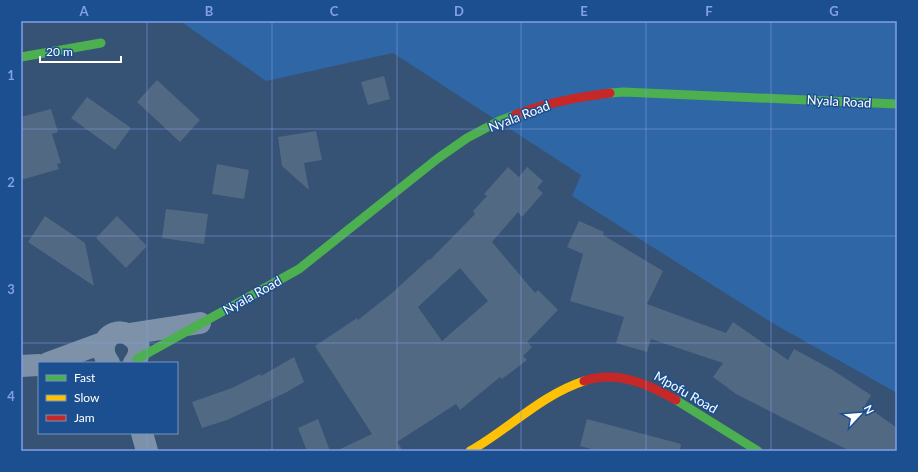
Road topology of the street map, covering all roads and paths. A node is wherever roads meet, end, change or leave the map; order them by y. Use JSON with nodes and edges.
{"nodes":[{"id":1,"x":101,"y":43,"type":"dead end"},
{"id":2,"x":21,"y":57,"type":"edge"},
{"id":3,"x":897,"y":104,"type":"edge"},
{"id":4,"x":200,"y":323,"type":"junction"},
{"id":5,"x":129,"y":334,"type":"junction"},
{"id":6,"x":105,"y":342,"type":"junction"},
{"id":7,"x":51,"y":362,"type":"edge"},
{"id":8,"x":109,"y":362,"type":"edge"},
{"id":9,"x":135,"y":362,"type":"edge"},
{"id":10,"x":38,"y":365,"type":"edge"},
{"id":11,"x":21,"y":366,"type":"edge"},
{"id":12,"x":470,"y":451,"type":"edge"},
{"id":13,"x":758,"y":451,"type":"edge"}],
"edges":[{"from":1,"to":2,"type":"street"},
{"from":3,"to":4,"type":"street","name":"Nyala Road"},
{"from":4,"to":5,"type":"street","name":"Nyala Road"},
{"from":4,"to":9,"type":"street","name":"Nyala Road"},
{"from":5,"to":6,"type":"street","name":"Nyala Road"},
{"from":5,"to":9,"type":"street"},
{"from":6,"to":7,"type":"street"},
{"from":6,"to":8,"type":"street"},
{"from":10,"to":11,"type":"street"},
{"from":12,"to":13,"type":"street","name":"Mpofu Road"}]}
